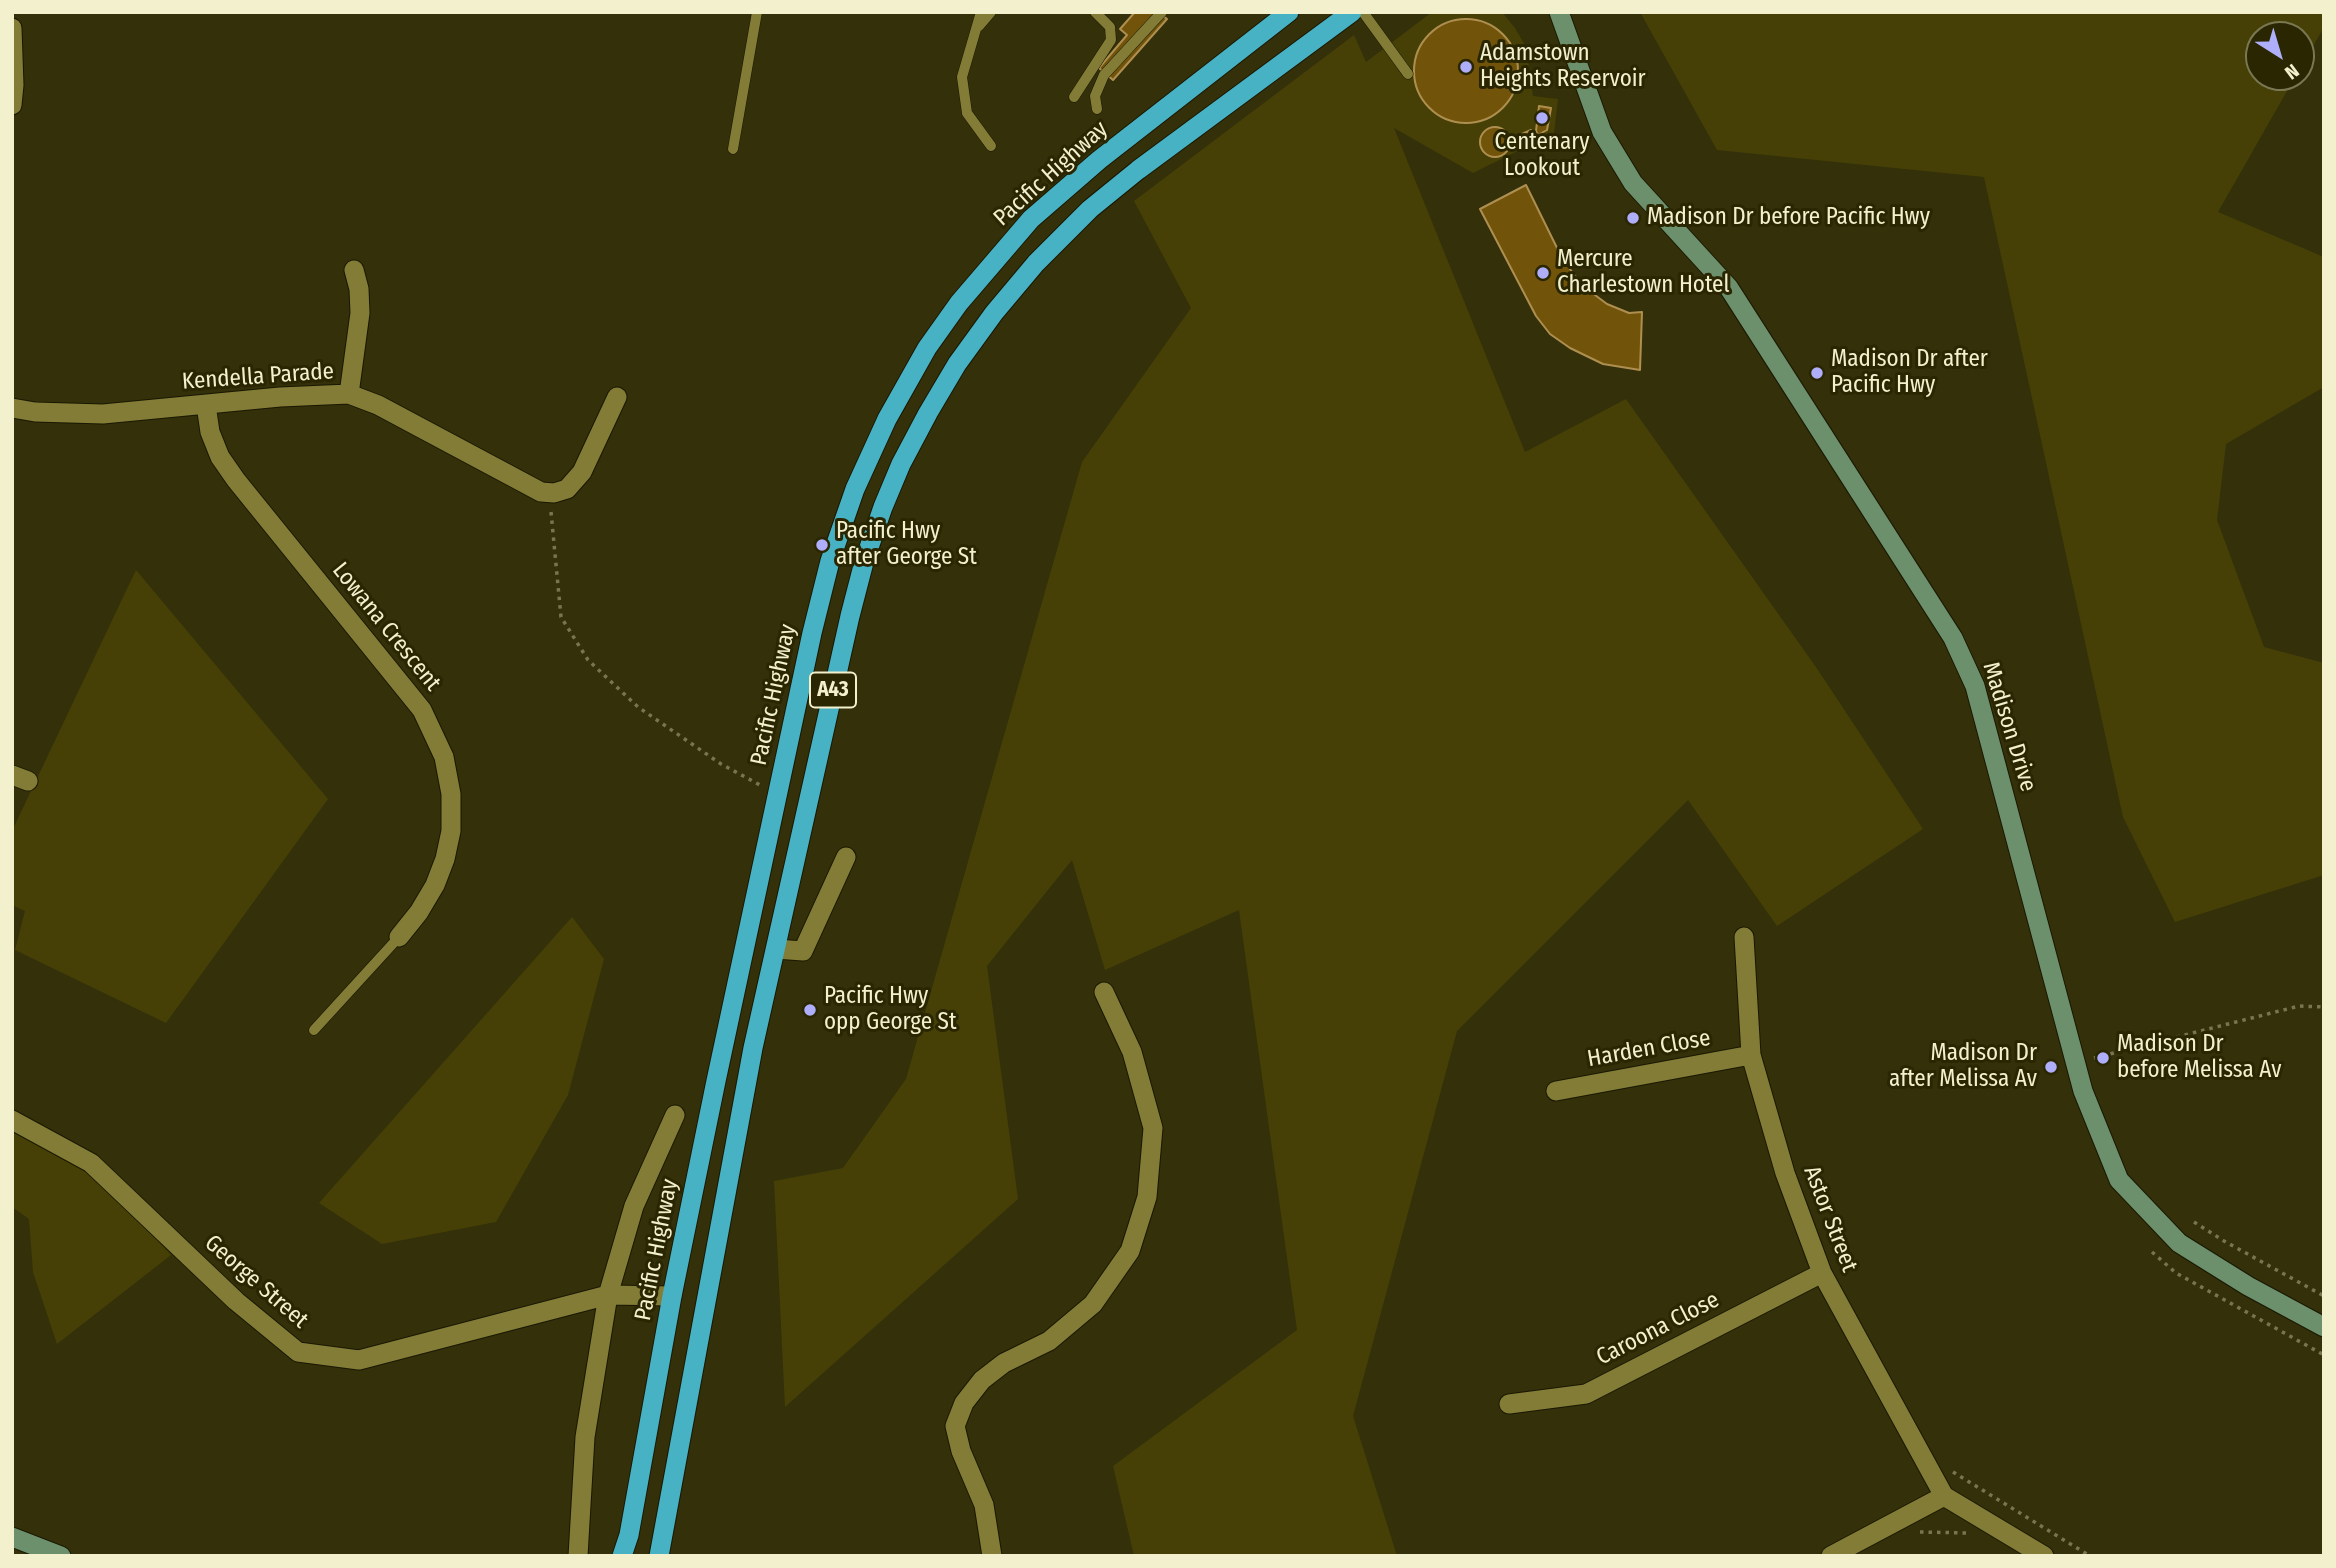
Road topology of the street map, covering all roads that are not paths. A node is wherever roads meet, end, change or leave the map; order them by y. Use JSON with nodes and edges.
{"nodes":[{"id":1,"x":757,"y":12,"type":"edge"},
{"id":2,"x":981,"y":12,"type":"edge"},
{"id":3,"x":991,"y":12,"type":"edge"},
{"id":4,"x":1095,"y":12,"type":"edge"},
{"id":5,"x":1163,"y":12,"type":"edge"},
{"id":6,"x":1289,"y":12,"type":"edge"},
{"id":7,"x":1352,"y":12,"type":"edge"},
{"id":8,"x":1363,"y":12,"type":"edge"},
{"id":9,"x":1559,"y":12,"type":"edge"},
{"id":10,"x":12,"y":28,"type":"edge"},
{"id":11,"x":976,"y":29,"type":"junction"},
{"id":12,"x":1408,"y":74,"type":"dead end"},
{"id":13,"x":1074,"y":97,"type":"dead end"},
{"id":14,"x":12,"y":105,"type":"edge"},
{"id":15,"x":1097,"y":109,"type":"dead end"},
{"id":16,"x":991,"y":146,"type":"dead end"},
{"id":17,"x":733,"y":149,"type":"dead end"},
{"id":18,"x":354,"y":270,"type":"dead end"},
{"id":19,"x":349,"y":394,"type":"junction"},
{"id":20,"x":617,"y":397,"type":"dead end"},
{"id":21,"x":206,"y":405,"type":"junction"},
{"id":22,"x":12,"y":408,"type":"edge"},
{"id":23,"x":846,"y":857,"type":"dead end"},
{"id":24,"x":1744,"y":936,"type":"dead end"},
{"id":25,"x":399,"y":937,"type":"joint"},
{"id":26,"x":776,"y":948,"type":"junction"},
{"id":27,"x":1104,"y":992,"type":"dead end"},
{"id":28,"x":314,"y":1030,"type":"dead end"},
{"id":29,"x":1751,"y":1055,"type":"junction"},
{"id":30,"x":1556,"y":1091,"type":"dead end"},
{"id":31,"x":675,"y":1115,"type":"dead end"},
{"id":32,"x":12,"y":1120,"type":"edge"},
{"id":33,"x":1822,"y":1273,"type":"junction"},
{"id":34,"x":608,"y":1295,"type":"junction"},
{"id":35,"x":672,"y":1296,"type":"junction"},
{"id":36,"x":2324,"y":1327,"type":"edge"},
{"id":37,"x":1509,"y":1405,"type":"dead end"},
{"id":38,"x":1944,"y":1496,"type":"junction"},
{"id":39,"x":12,"y":1537,"type":"edge"},
{"id":40,"x":61,"y":1556,"type":"edge"},
{"id":41,"x":579,"y":1556,"type":"edge"},
{"id":42,"x":622,"y":1556,"type":"edge"},
{"id":43,"x":659,"y":1556,"type":"edge"},
{"id":44,"x":992,"y":1556,"type":"edge"},
{"id":45,"x":1831,"y":1556,"type":"edge"},
{"id":46,"x":2044,"y":1556,"type":"edge"}],
"edges":[{"from":1,"to":17,"type":"lane"},
{"from":2,"to":11,"type":"lane"},
{"from":3,"to":11,"type":"lane"},
{"from":4,"to":13,"type":"lane"},
{"from":5,"to":15,"type":"lane"},
{"from":6,"to":35,"type":"highway","name":"Pacific Highway","number":"A43"},
{"from":7,"to":26,"type":"highway","number":"A43"},
{"from":8,"to":12,"type":"lane"},
{"from":9,"to":36,"type":"main road","name":"Madison Drive"},
{"from":10,"to":14,"type":"street"},
{"from":11,"to":16,"type":"lane"},
{"from":18,"to":19,"type":"street"},
{"from":19,"to":20,"type":"street","name":"Kendella Parade"},
{"from":19,"to":21,"type":"street","name":"Kendella Parade"},
{"from":21,"to":22,"type":"street","name":"Kendella Parade"},
{"from":21,"to":25,"type":"street","name":"Lowana Crescent"},
{"from":23,"to":26,"type":"street"},
{"from":24,"to":29,"type":"street","name":"Astor Street"},
{"from":25,"to":28,"type":"lane"},
{"from":26,"to":43,"type":"highway","number":"A43"},
{"from":27,"to":44,"type":"street"},
{"from":29,"to":30,"type":"street","name":"Harden Close"},
{"from":29,"to":33,"type":"street","name":"Astor Street"},
{"from":31,"to":34,"type":"street","name":"Pacific Highway"},
{"from":32,"to":34,"type":"street","name":"George Street"},
{"from":33,"to":37,"type":"street","name":"Caroona Close"},
{"from":33,"to":38,"type":"street","name":"Astor Street"},
{"from":34,"to":35,"type":"street","name":"George Street"},
{"from":34,"to":41,"type":"street","name":"Pacific Highway"},
{"from":35,"to":42,"type":"highway","name":"Pacific Highway","number":"A43"},
{"from":38,"to":45,"type":"street"},
{"from":38,"to":46,"type":"street"},
{"from":39,"to":40,"type":"main road"}]}
